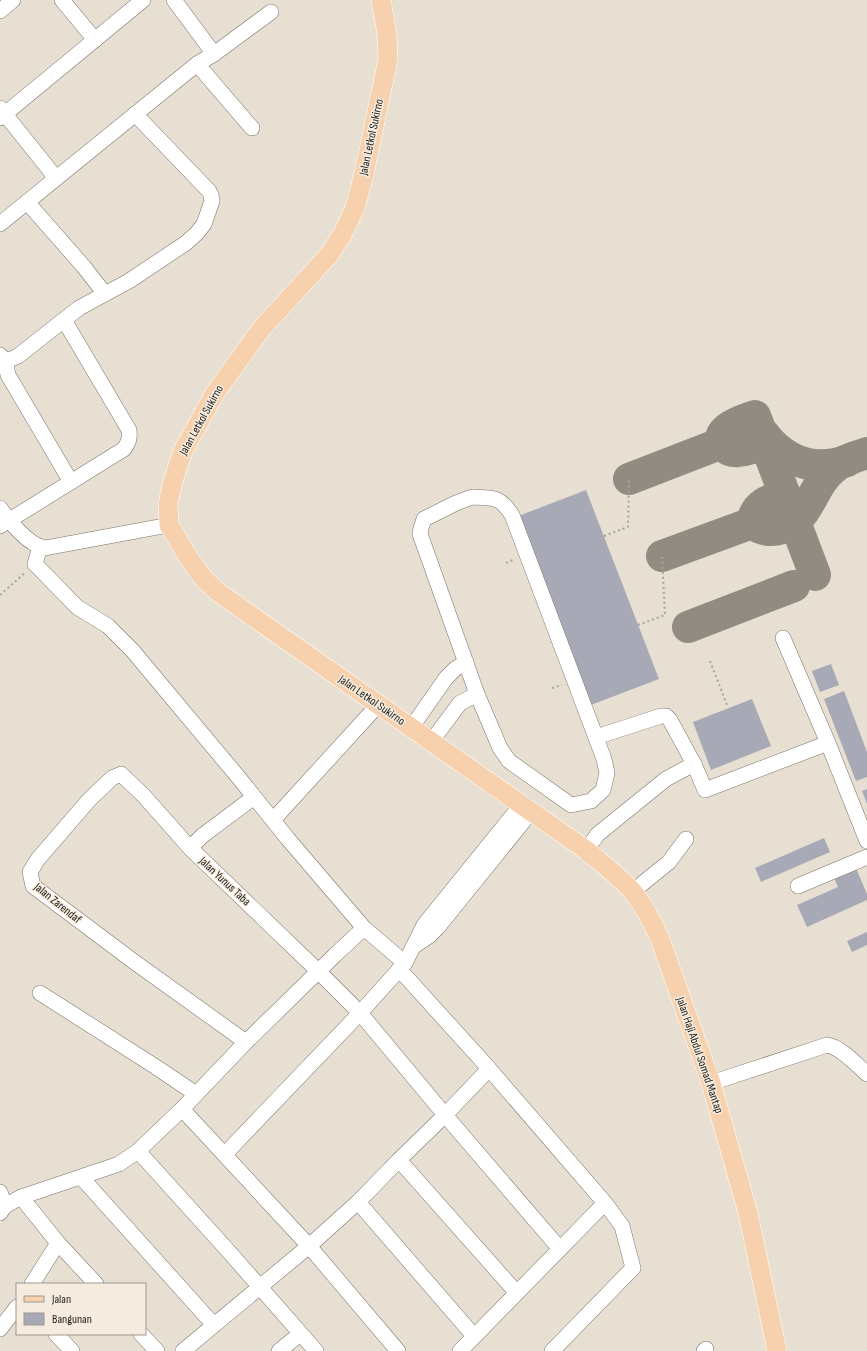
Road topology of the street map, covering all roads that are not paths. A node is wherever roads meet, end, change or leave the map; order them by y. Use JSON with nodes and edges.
{"nodes":[{"id":1,"x":13,"y":0,"type":"edge"},
{"id":2,"x":62,"y":0,"type":"edge"},
{"id":3,"x":143,"y":0,"type":"edge"},
{"id":4,"x":174,"y":0,"type":"edge"},
{"id":5,"x":381,"y":0,"type":"edge"},
{"id":6,"x":0,"y":11,"type":"edge"},
{"id":7,"x":271,"y":12,"type":"dead end"},
{"id":8,"x":95,"y":40,"type":"junction"},
{"id":9,"x":214,"y":54,"type":"junction"},
{"id":10,"x":197,"y":64,"type":"junction"},
{"id":11,"x":2,"y":113,"type":"edge"},
{"id":12,"x":135,"y":114,"type":"junction"},
{"id":13,"x":252,"y":128,"type":"dead end"},
{"id":14,"x":56,"y":178,"type":"junction"},
{"id":15,"x":27,"y":202,"type":"junction"},
{"id":16,"x":0,"y":224,"type":"edge"},
{"id":17,"x":105,"y":294,"type":"junction"},
{"id":18,"x":64,"y":320,"type":"junction"},
{"id":19,"x":2,"y":358,"type":"edge"},
{"id":20,"x":71,"y":482,"type":"junction"},
{"id":21,"x":0,"y":508,"type":"edge"},
{"id":22,"x":4,"y":523,"type":"edge"},
{"id":23,"x":168,"y":525,"type":"junction"},
{"id":24,"x":40,"y":547,"type":"junction"},
{"id":25,"x":783,"y":638,"type":"dead end"},
{"id":26,"x":466,"y":662,"type":"junction"},
{"id":27,"x":477,"y":694,"type":"junction"},
{"id":28,"x":378,"y":704,"type":"junction"},
{"id":29,"x":411,"y":728,"type":"junction"},
{"id":30,"x":596,"y":737,"type":"junction"},
{"id":31,"x":431,"y":742,"type":"junction"},
{"id":32,"x":828,"y":743,"type":"junction"},
{"id":33,"x":694,"y":764,"type":"junction"},
{"id":34,"x":254,"y":797,"type":"junction"},
{"id":35,"x":526,"y":808,"type":"junction"},
{"id":36,"x":273,"y":820,"type":"junction"},
{"id":37,"x":686,"y":839,"type":"dead end"},
{"id":38,"x":867,"y":841,"type":"edge"},
{"id":39,"x":190,"y":848,"type":"junction"},
{"id":40,"x":586,"y":850,"type":"junction"},
{"id":41,"x":867,"y":857,"type":"edge"},
{"id":42,"x":798,"y":886,"type":"dead end"},
{"id":43,"x":632,"y":892,"type":"junction"},
{"id":44,"x":364,"y":928,"type":"junction"},
{"id":45,"x":402,"y":966,"type":"junction"},
{"id":46,"x":318,"y":971,"type":"junction"},
{"id":47,"x":40,"y":993,"type":"dead end"},
{"id":48,"x":360,"y":1013,"type":"junction"},
{"id":49,"x":246,"y":1042,"type":"junction"},
{"id":50,"x":489,"y":1069,"type":"junction"},
{"id":51,"x":867,"y":1074,"type":"edge"},
{"id":52,"x":711,"y":1083,"type":"junction"},
{"id":53,"x":196,"y":1094,"type":"junction"},
{"id":54,"x":182,"y":1108,"type":"junction"},
{"id":55,"x":445,"y":1115,"type":"junction"},
{"id":56,"x":138,"y":1151,"type":"junction"},
{"id":57,"x":225,"y":1154,"type":"junction"},
{"id":58,"x":399,"y":1160,"type":"junction"},
{"id":59,"x":81,"y":1177,"type":"junction"},
{"id":60,"x":21,"y":1197,"type":"junction"},
{"id":61,"x":358,"y":1202,"type":"junction"},
{"id":62,"x":605,"y":1203,"type":"junction"},
{"id":63,"x":2,"y":1204,"type":"edge"},
{"id":64,"x":58,"y":1243,"type":"junction"},
{"id":65,"x":309,"y":1246,"type":"junction"},
{"id":66,"x":560,"y":1248,"type":"junction"},
{"id":67,"x":33,"y":1283,"type":"edge"},
{"id":68,"x":95,"y":1283,"type":"edge"},
{"id":69,"x":259,"y":1287,"type":"junction"},
{"id":70,"x":516,"y":1292,"type":"junction"},
{"id":71,"x":16,"y":1308,"type":"edge"},
{"id":72,"x":213,"y":1324,"type":"junction"},
{"id":73,"x":0,"y":1329,"type":"edge"},
{"id":74,"x":300,"y":1334,"type":"junction"},
{"id":75,"x":57,"y":1335,"type":"edge"},
{"id":76,"x":142,"y":1335,"type":"edge"},
{"id":77,"x":474,"y":1336,"type":"junction"},
{"id":78,"x":72,"y":1351,"type":"edge"},
{"id":79,"x":157,"y":1351,"type":"edge"},
{"id":80,"x":183,"y":1351,"type":"edge"},
{"id":81,"x":279,"y":1351,"type":"edge"},
{"id":82,"x":316,"y":1351,"type":"edge"},
{"id":83,"x":398,"y":1351,"type":"edge"},
{"id":84,"x":460,"y":1351,"type":"edge"},
{"id":85,"x":552,"y":1351,"type":"edge"},
{"id":86,"x":777,"y":1351,"type":"edge"}],
"edges":[{"from":1,"to":6,"type":"street"},
{"from":2,"to":8,"type":"street"},
{"from":3,"to":8,"type":"street"},
{"from":4,"to":9,"type":"street"},
{"from":5,"to":23,"type":"main road","name":"Jalan Letkol Sukirno"},
{"from":7,"to":9,"type":"street"},
{"from":8,"to":11,"type":"street"},
{"from":9,"to":10,"type":"street"},
{"from":10,"to":12,"type":"street"},
{"from":10,"to":13,"type":"street"},
{"from":11,"to":14,"type":"street"},
{"from":12,"to":14,"type":"street"},
{"from":12,"to":17,"type":"street"},
{"from":14,"to":15,"type":"street"},
{"from":15,"to":16,"type":"street"},
{"from":15,"to":17,"type":"street"},
{"from":17,"to":18,"type":"street"},
{"from":18,"to":19,"type":"street"},
{"from":18,"to":20,"type":"street"},
{"from":19,"to":20,"type":"street"},
{"from":20,"to":22,"type":"street"},
{"from":21,"to":22,"type":"street"},
{"from":22,"to":24,"type":"street"},
{"from":23,"to":24,"type":"street"},
{"from":23,"to":28,"type":"main road","name":"Jalan Letkol Sukirno"},
{"from":24,"to":34,"type":"street"},
{"from":25,"to":32,"type":"street"},
{"from":26,"to":27,"type":"street"},
{"from":26,"to":29,"type":"street"},
{"from":26,"to":30,"type":"street"},
{"from":27,"to":30,"type":"street"},
{"from":27,"to":31,"type":"street"},
{"from":28,"to":29,"type":"main road","name":"Jalan Letkol Sukirno"},
{"from":28,"to":36,"type":"street"},
{"from":29,"to":31,"type":"main road","name":"Jalan Letkol Sukirno"},
{"from":30,"to":33,"type":"street"},
{"from":31,"to":35,"type":"main road","name":"Jalan Letkol Sukirno"},
{"from":32,"to":33,"type":"street"},
{"from":32,"to":38,"type":"street"},
{"from":33,"to":40,"type":"street"},
{"from":34,"to":36,"type":"street"},
{"from":34,"to":39,"type":"street","name":"Jalan Yunus Taba"},
{"from":35,"to":40,"type":"main road","name":"Jalan Haji Abdul Somad Mantap"},
{"from":35,"to":45,"type":"street"},
{"from":36,"to":44,"type":"street"},
{"from":37,"to":43,"type":"street"},
{"from":39,"to":46,"type":"street","name":"Jalan Yunus Taba"},
{"from":39,"to":49,"type":"street","name":"Jalan Zarendaf"},
{"from":40,"to":43,"type":"main road","name":"Jalan Haji Abdul Somad Mantap"},
{"from":41,"to":42,"type":"street"},
{"from":43,"to":52,"type":"main road","name":"Jalan Haji Abdul Somad Mantap"},
{"from":44,"to":45,"type":"street"},
{"from":44,"to":46,"type":"street"},
{"from":45,"to":48,"type":"street"},
{"from":45,"to":50,"type":"street"},
{"from":46,"to":48,"type":"street","name":"Jalan Yunus Taba"},
{"from":46,"to":49,"type":"street"},
{"from":47,"to":53,"type":"street"},
{"from":48,"to":55,"type":"street","name":"Jalan Yunus Taba"},
{"from":48,"to":57,"type":"street"},
{"from":49,"to":53,"type":"street"},
{"from":50,"to":55,"type":"street"},
{"from":50,"to":62,"type":"street"},
{"from":51,"to":52,"type":"street"},
{"from":52,"to":86,"type":"main road","name":"Jalan Haji Abdul Somad Mantap"},
{"from":53,"to":54,"type":"street"},
{"from":54,"to":56,"type":"street"},
{"from":54,"to":57,"type":"street"},
{"from":55,"to":58,"type":"street"},
{"from":55,"to":66,"type":"street","name":"Jalan Yunus Taba"},
{"from":56,"to":59,"type":"street"},
{"from":56,"to":69,"type":"street"},
{"from":57,"to":65,"type":"street"},
{"from":58,"to":61,"type":"street"},
{"from":58,"to":70,"type":"street"},
{"from":59,"to":60,"type":"street"},
{"from":59,"to":72,"type":"street"},
{"from":60,"to":63,"type":"street"},
{"from":60,"to":64,"type":"street"},
{"from":61,"to":65,"type":"street"},
{"from":61,"to":77,"type":"street"},
{"from":62,"to":66,"type":"street"},
{"from":62,"to":85,"type":"street"},
{"from":64,"to":67,"type":"street"},
{"from":64,"to":68,"type":"street"},
{"from":65,"to":69,"type":"street"},
{"from":65,"to":83,"type":"street"},
{"from":66,"to":70,"type":"street"},
{"from":69,"to":72,"type":"street"},
{"from":69,"to":74,"type":"street"},
{"from":70,"to":77,"type":"street"},
{"from":71,"to":73,"type":"street"},
{"from":72,"to":80,"type":"street"},
{"from":74,"to":81,"type":"street"},
{"from":74,"to":82,"type":"street"},
{"from":75,"to":78,"type":"street"},
{"from":76,"to":79,"type":"street"},
{"from":77,"to":84,"type":"street"}]}
